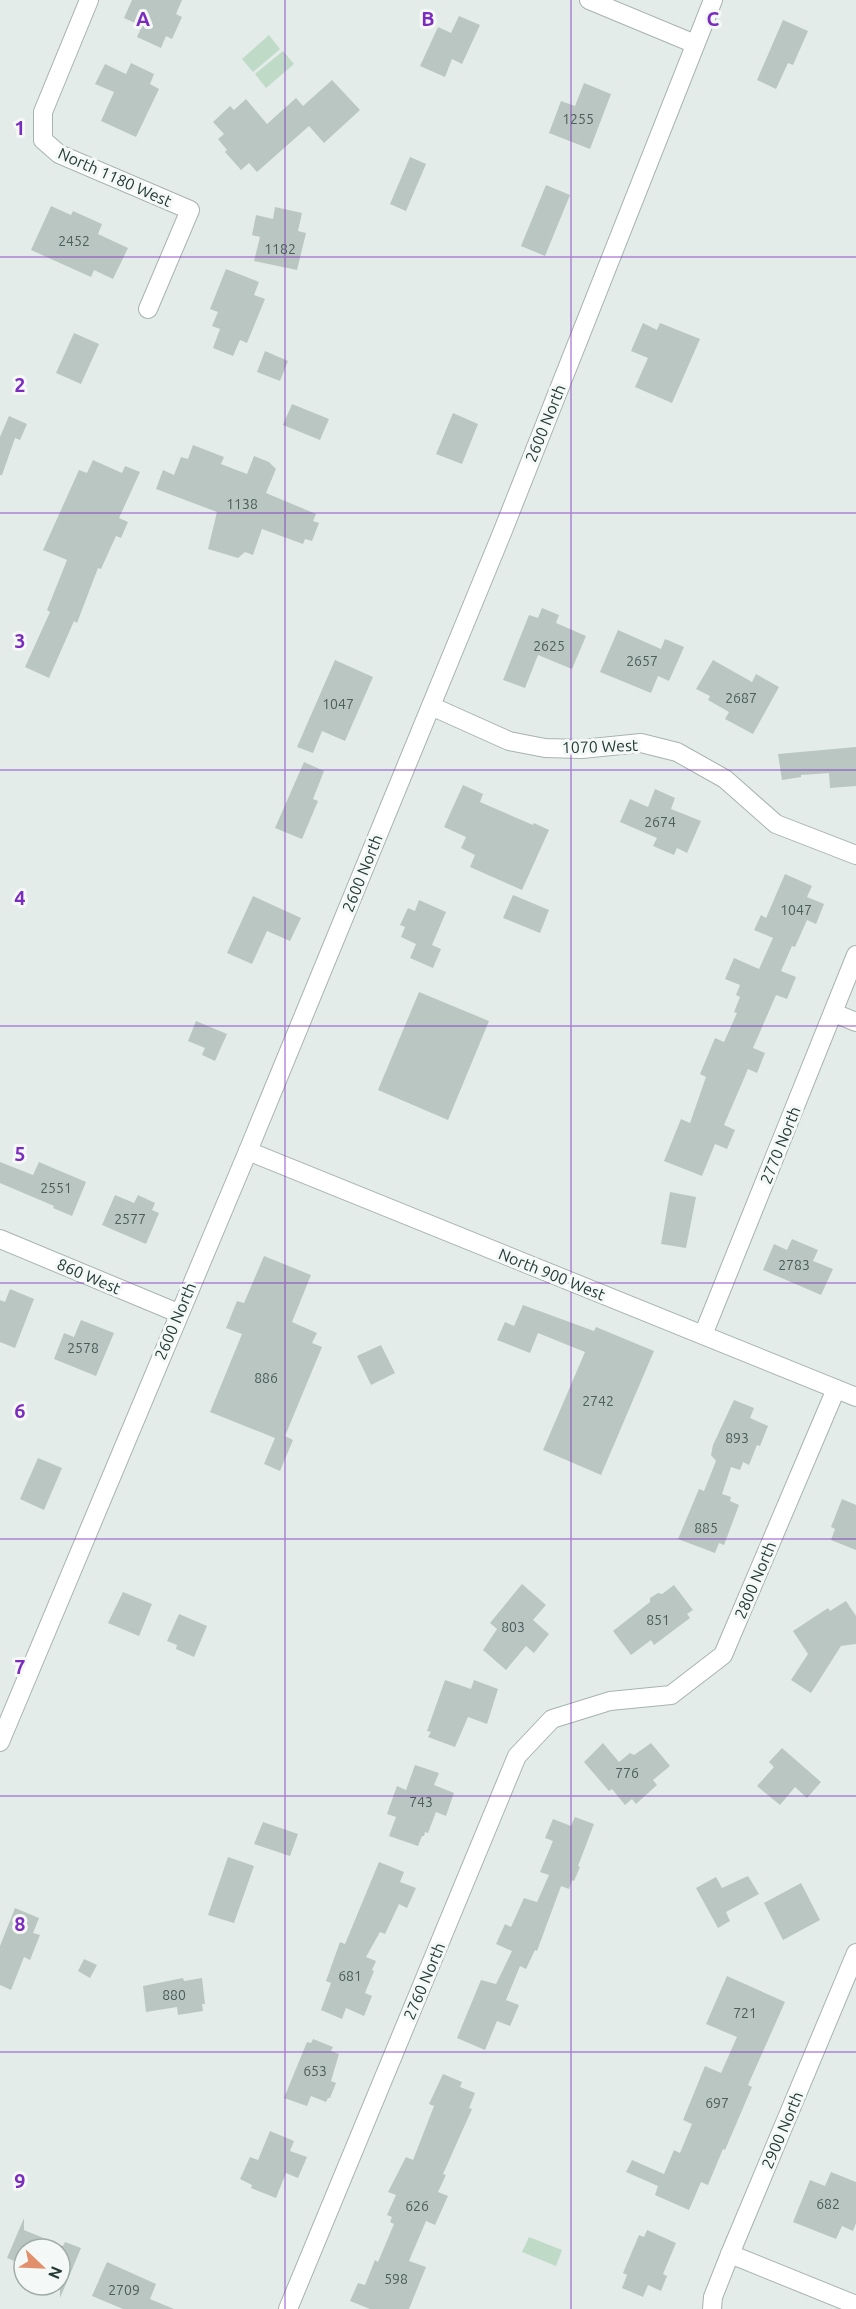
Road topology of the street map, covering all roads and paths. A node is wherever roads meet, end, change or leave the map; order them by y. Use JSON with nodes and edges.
{"nodes":[{"id":1,"x":89,"y":0,"type":"edge"},
{"id":2,"x":589,"y":0,"type":"edge"},
{"id":3,"x":713,"y":0,"type":"edge"},
{"id":4,"x":694,"y":44,"type":"junction"},
{"id":5,"x":148,"y":309,"type":"dead end"},
{"id":6,"x":430,"y":706,"type":"junction"},
{"id":7,"x":856,"y":855,"type":"edge"},
{"id":8,"x":856,"y":954,"type":"edge"},
{"id":9,"x":834,"y":1013,"type":"junction"},
{"id":10,"x":856,"y":1022,"type":"edge"},
{"id":11,"x":248,"y":1150,"type":"junction"},
{"id":12,"x":0,"y":1239,"type":"edge"},
{"id":13,"x":178,"y":1313,"type":"junction"},
{"id":14,"x":703,"y":1335,"type":"junction"},
{"id":15,"x":836,"y":1389,"type":"junction"},
{"id":16,"x":856,"y":1397,"type":"edge"},
{"id":17,"x":610,"y":1701,"type":"joint"},
{"id":18,"x":0,"y":1742,"type":"edge"},
{"id":19,"x":856,"y":1953,"type":"edge"},
{"id":20,"x":730,"y":2254,"type":"junction"},
{"id":21,"x":856,"y":2305,"type":"edge"},
{"id":22,"x":288,"y":2309,"type":"edge"},
{"id":23,"x":712,"y":2309,"type":"edge"}],
"edges":[{"from":1,"to":5,"type":"street","name":"North 1180 West"},
{"from":2,"to":4,"type":"street"},
{"from":3,"to":4,"type":"street","name":"2600 North"},
{"from":4,"to":6,"type":"street","name":"2600 North"},
{"from":6,"to":7,"type":"street","name":"1070 West"},
{"from":6,"to":11,"type":"street","name":"2600 North"},
{"from":8,"to":9,"type":"street","name":"2770 North"},
{"from":9,"to":10,"type":"street"},
{"from":9,"to":14,"type":"street","name":"2770 North"},
{"from":11,"to":13,"type":"street","name":"2600 North"},
{"from":11,"to":14,"type":"street","name":"North 900 West"},
{"from":12,"to":13,"type":"street","name":"860 West"},
{"from":13,"to":18,"type":"street","name":"2600 North"},
{"from":14,"to":15,"type":"street","name":"North 900 West"},
{"from":15,"to":16,"type":"street","name":"North 900 West"},
{"from":15,"to":17,"type":"street","name":"2800 North"},
{"from":17,"to":22,"type":"street","name":"2760 North"},
{"from":19,"to":20,"type":"street","name":"2900 North"},
{"from":20,"to":21,"type":"street"},
{"from":20,"to":23,"type":"street","name":"2900 North"}]}
